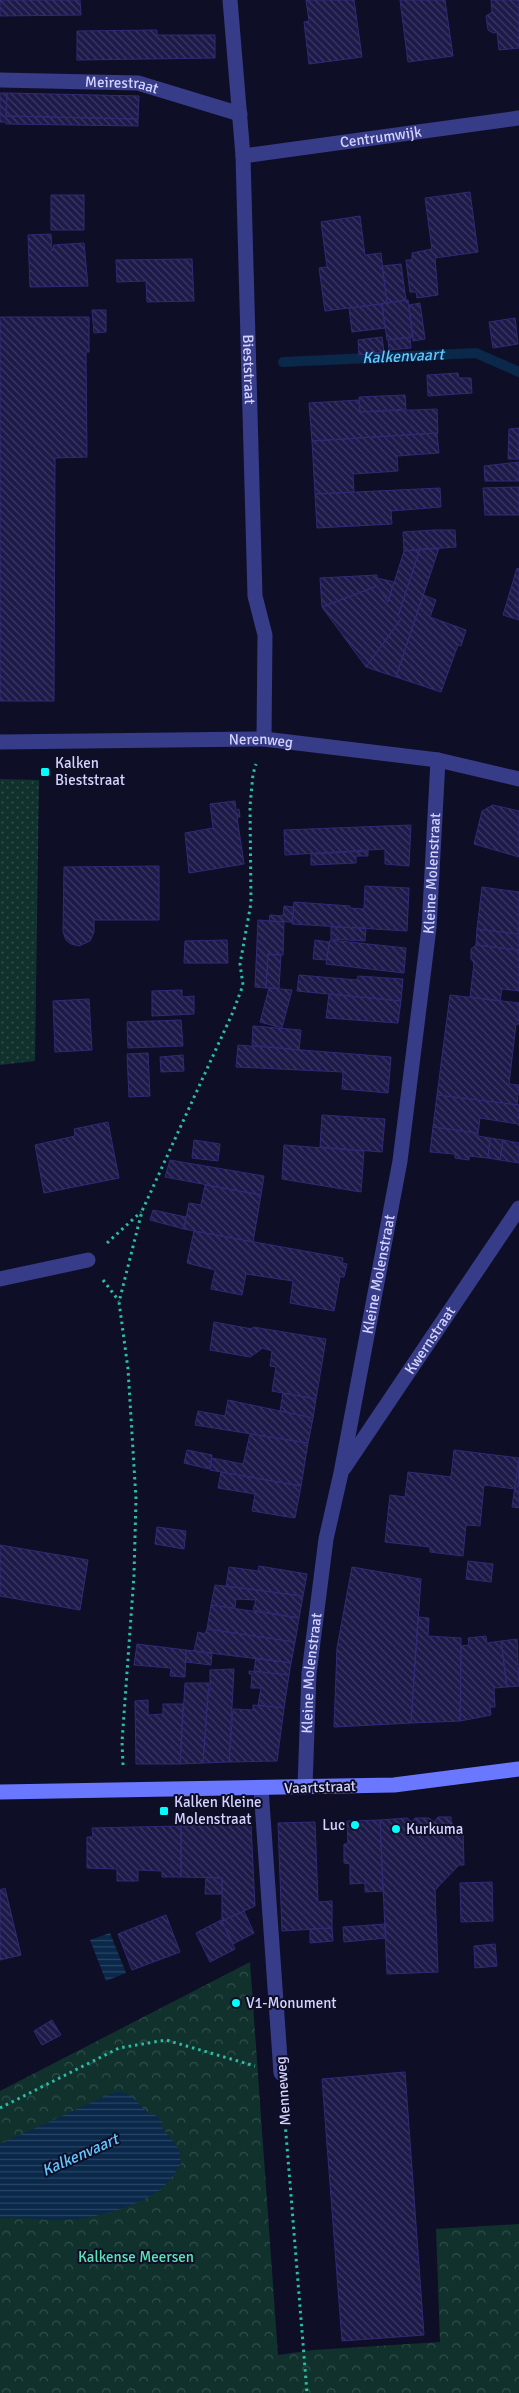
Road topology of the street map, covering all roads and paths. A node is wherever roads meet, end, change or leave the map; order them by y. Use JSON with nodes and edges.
{"nodes":[{"id":1,"x":230,"y":0,"type":"edge"},
{"id":2,"x":0,"y":80,"type":"edge"},
{"id":3,"x":240,"y":114,"type":"junction"},
{"id":4,"x":519,"y":118,"type":"edge"},
{"id":5,"x":243,"y":156,"type":"junction"},
{"id":6,"x":264,"y":739,"type":"junction"},
{"id":7,"x":0,"y":742,"type":"edge"},
{"id":8,"x":438,"y":760,"type":"junction"},
{"id":9,"x":519,"y":779,"type":"edge"},
{"id":10,"x":519,"y":1208,"type":"edge"},
{"id":11,"x":142,"y":1211,"type":"junction"},
{"id":12,"x":88,"y":1260,"type":"joint"},
{"id":13,"x":0,"y":1279,"type":"edge"},
{"id":14,"x":340,"y":1473,"type":"junction"},
{"id":15,"x":519,"y":1769,"type":"edge"},
{"id":16,"x":305,"y":1787,"type":"junction"},
{"id":17,"x":261,"y":1788,"type":"junction"},
{"id":18,"x":124,"y":1790,"type":"junction"},
{"id":19,"x":0,"y":1792,"type":"edge"},
{"id":20,"x":281,"y":2073,"type":"junction"},
{"id":21,"x":0,"y":2108,"type":"edge"},
{"id":22,"x":307,"y":2393,"type":"edge"}],
"edges":[{"from":1,"to":3,"type":"street","name":"Bieststraat"},
{"from":2,"to":3,"type":"street","name":"Meirestraat"},
{"from":3,"to":5,"type":"street","name":"Bieststraat"},
{"from":4,"to":5,"type":"street","name":"Centrumwijk"},
{"from":5,"to":6,"type":"street","name":"Bieststraat"},
{"from":6,"to":7,"type":"street","name":"Nerenweg"},
{"from":6,"to":8,"type":"street","name":"Nerenweg"},
{"from":6,"to":11,"type":"path"},
{"from":8,"to":9,"type":"street","name":"Nerenweg"},
{"from":8,"to":14,"type":"street","name":"Kleine Molenstraat"},
{"from":10,"to":14,"type":"street","name":"Kwernstraat"},
{"from":11,"to":12,"type":"path"},
{"from":11,"to":18,"type":"path"},
{"from":12,"to":13,"type":"street"},
{"from":14,"to":16,"type":"street","name":"Kleine Molenstraat"},
{"from":15,"to":16,"type":"main road","name":"Vaartstraat"},
{"from":16,"to":17,"type":"main road","name":"Vaartstraat"},
{"from":17,"to":18,"type":"main road","name":"Vaartstraat"},
{"from":17,"to":20,"type":"street","name":"Menneweg"},
{"from":18,"to":19,"type":"main road","name":"Vaartstraat"},
{"from":20,"to":21,"type":"path"},
{"from":20,"to":22,"type":"path","name":"Menneweg"}]}
